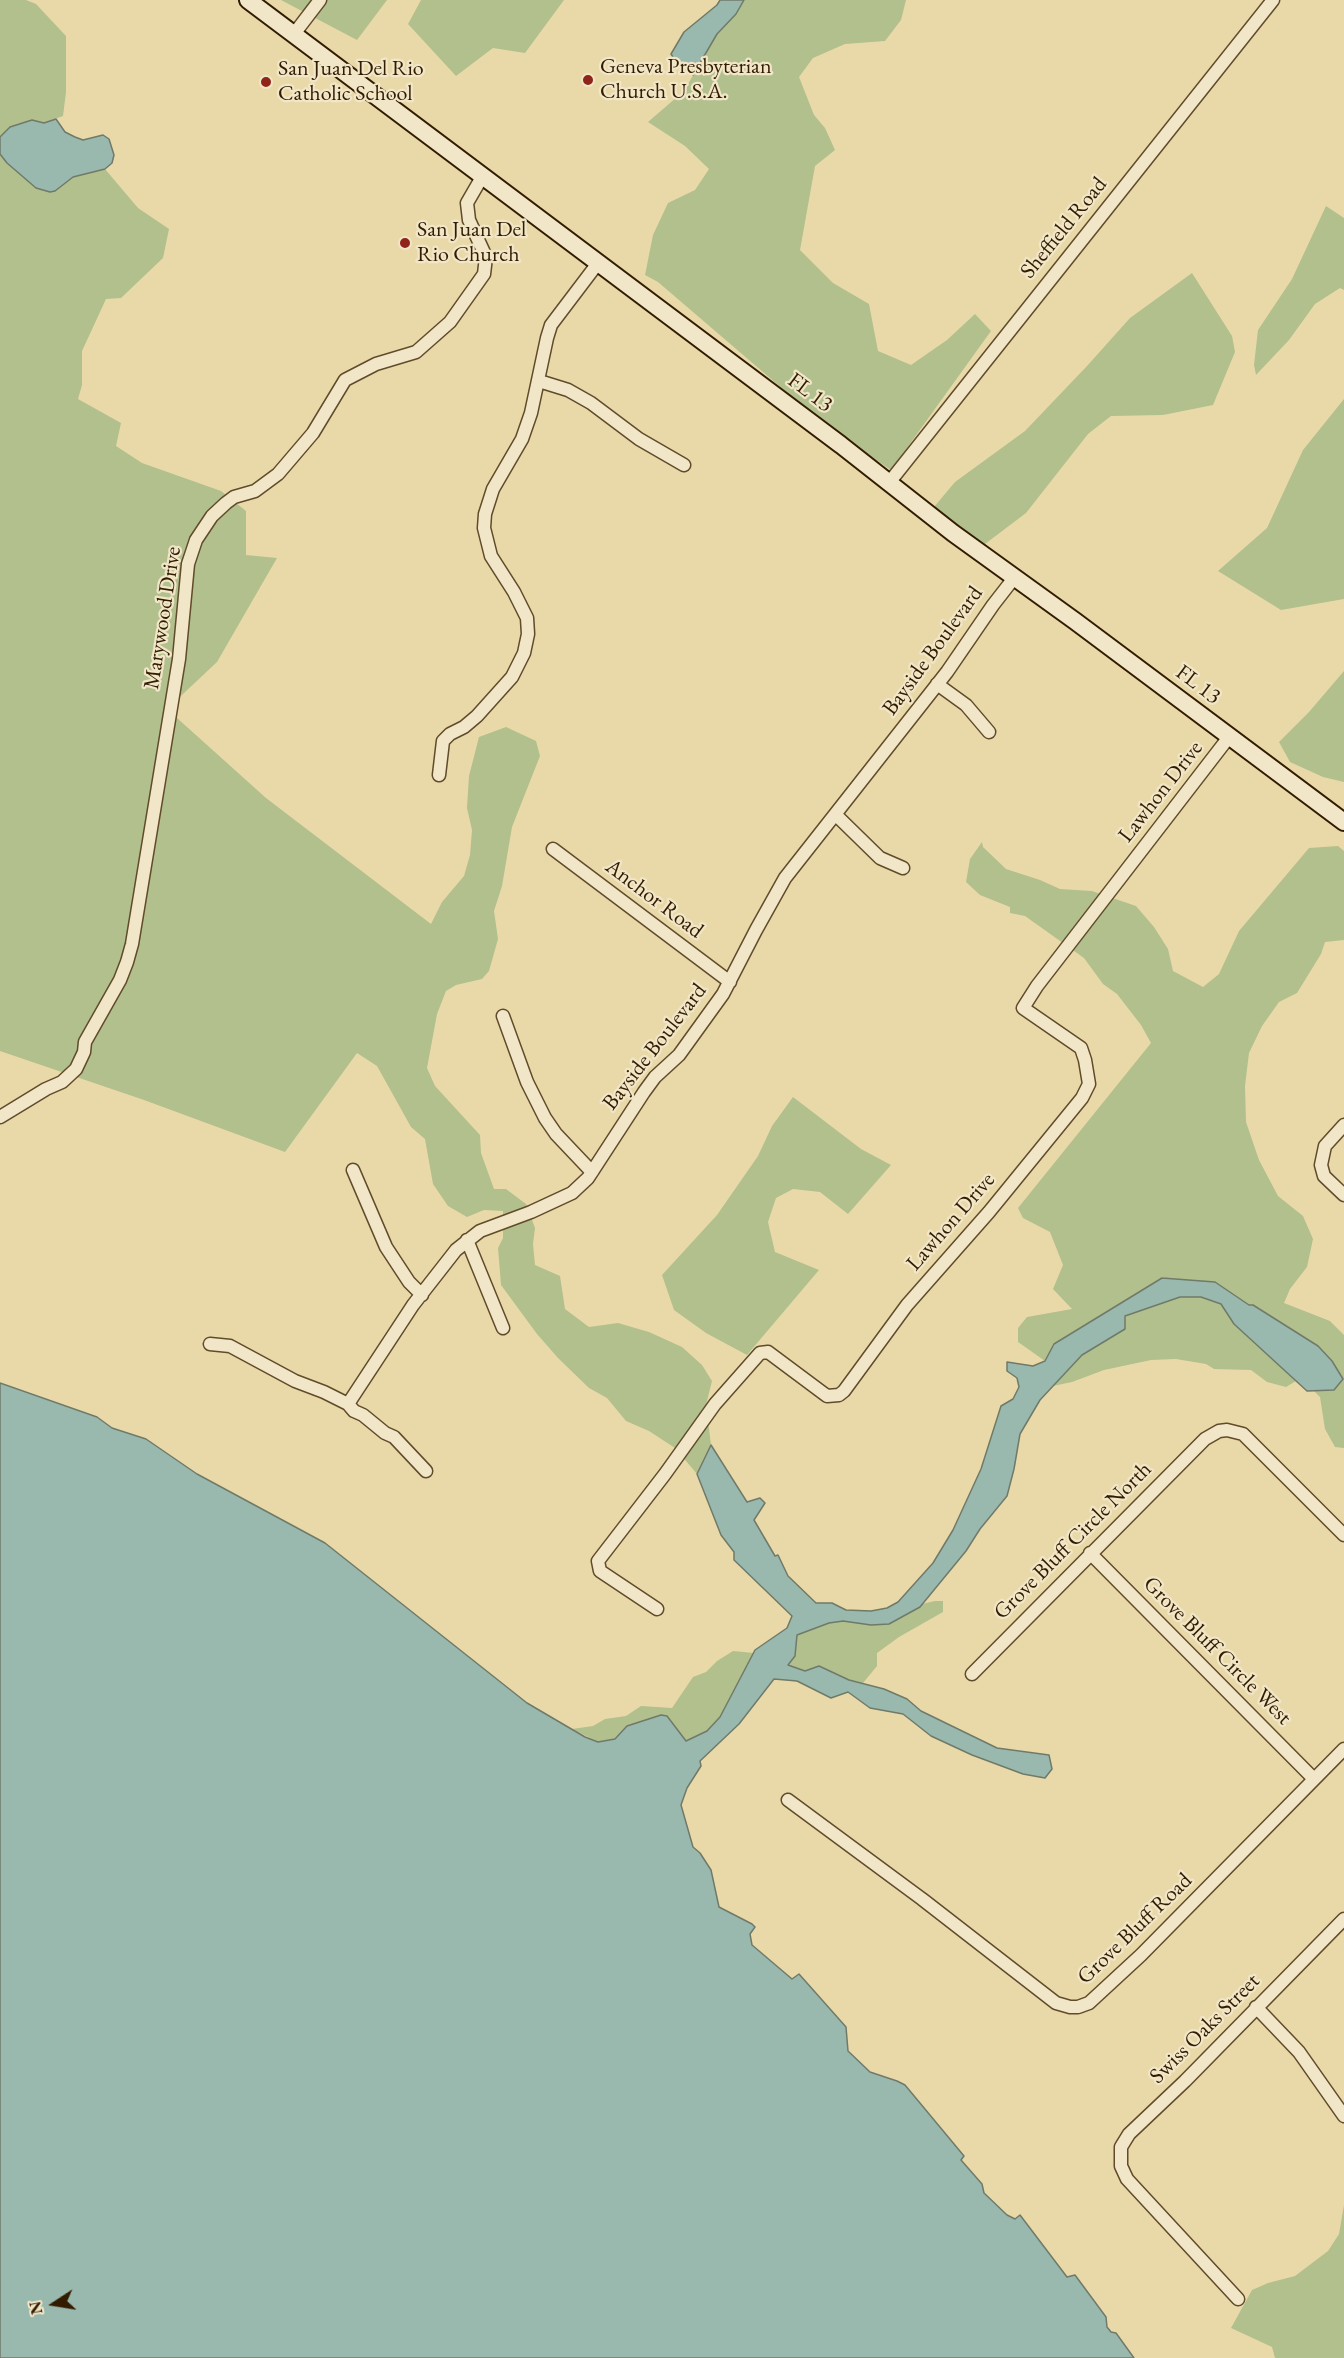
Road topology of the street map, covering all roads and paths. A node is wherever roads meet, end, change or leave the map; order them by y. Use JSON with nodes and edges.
{"nodes":[{"id":1,"x":248,"y":0,"type":"edge"},
{"id":2,"x":320,"y":0,"type":"edge"},
{"id":3,"x":1273,"y":0,"type":"edge"},
{"id":4,"x":294,"y":34,"type":"junction"},
{"id":5,"x":482,"y":177,"type":"junction"},
{"id":6,"x":598,"y":264,"type":"junction"},
{"id":7,"x":539,"y":381,"type":"junction"},
{"id":8,"x":684,"y":465,"type":"dead end"},
{"id":9,"x":888,"y":484,"type":"junction"},
{"id":10,"x":1014,"y":578,"type":"junction"},
{"id":11,"x":937,"y":684,"type":"junction"},
{"id":12,"x":989,"y":732,"type":"dead end"},
{"id":13,"x":1229,"y":737,"type":"junction"},
{"id":14,"x":439,"y":776,"type":"dead end"},
{"id":15,"x":836,"y":815,"type":"junction"},
{"id":16,"x":1344,"y":822,"type":"edge"},
{"id":17,"x":553,"y":849,"type":"dead end"},
{"id":18,"x":903,"y":868,"type":"dead end"},
{"id":19,"x":730,"y":982,"type":"junction"},
{"id":20,"x":503,"y":1016,"type":"dead end"},
{"id":21,"x":0,"y":1117,"type":"edge"},
{"id":22,"x":1344,"y":1125,"type":"edge"},
{"id":23,"x":353,"y":1170,"type":"dead end"},
{"id":24,"x":592,"y":1172,"type":"junction"},
{"id":25,"x":1344,"y":1195,"type":"edge"},
{"id":26,"x":467,"y":1240,"type":"junction"},
{"id":27,"x":422,"y":1295,"type":"junction"},
{"id":28,"x":503,"y":1328,"type":"dead end"},
{"id":29,"x":210,"y":1344,"type":"dead end"},
{"id":30,"x":348,"y":1404,"type":"junction"},
{"id":31,"x":426,"y":1471,"type":"dead end"},
{"id":32,"x":1344,"y":1535,"type":"edge"},
{"id":33,"x":1090,"y":1553,"type":"junction"},
{"id":34,"x":657,"y":1609,"type":"dead end"},
{"id":35,"x":972,"y":1674,"type":"dead end"},
{"id":36,"x":1344,"y":1749,"type":"edge"},
{"id":37,"x":1314,"y":1779,"type":"junction"},
{"id":38,"x":788,"y":1800,"type":"dead end"},
{"id":39,"x":1344,"y":1918,"type":"edge"},
{"id":40,"x":1256,"y":2007,"type":"junction"},
{"id":41,"x":1344,"y":2116,"type":"edge"},
{"id":42,"x":1238,"y":2299,"type":"dead end"}],
"edges":[{"from":1,"to":4,"type":"main road","name":"FL 13"},
{"from":2,"to":4,"type":"street"},
{"from":3,"to":9,"type":"street","name":"Sheffield Road"},
{"from":4,"to":5,"type":"main road","name":"FL 13"},
{"from":5,"to":6,"type":"main road","name":"FL 13"},
{"from":5,"to":21,"type":"street","name":"Marywood Drive"},
{"from":6,"to":7,"type":"street"},
{"from":6,"to":9,"type":"main road","name":"FL 13"},
{"from":7,"to":8,"type":"street"},
{"from":7,"to":14,"type":"street"},
{"from":9,"to":10,"type":"main road","name":"FL 13"},
{"from":10,"to":11,"type":"street","name":"Bayside Boulevard"},
{"from":10,"to":13,"type":"main road","name":"FL 13"},
{"from":11,"to":12,"type":"street"},
{"from":11,"to":15,"type":"street","name":"Bayside Boulevard"},
{"from":13,"to":16,"type":"main road","name":"FL 13"},
{"from":13,"to":34,"type":"street","name":"Lawhon Drive"},
{"from":15,"to":18,"type":"street"},
{"from":15,"to":19,"type":"street","name":"Bayside Boulevard"},
{"from":17,"to":19,"type":"street","name":"Anchor Road"},
{"from":19,"to":24,"type":"street","name":"Bayside Boulevard"},
{"from":20,"to":24,"type":"street"},
{"from":22,"to":25,"type":"street"},
{"from":23,"to":27,"type":"street"},
{"from":24,"to":26,"type":"street","name":"Bayside Boulevard"},
{"from":26,"to":27,"type":"street","name":"Bayside Boulevard"},
{"from":26,"to":28,"type":"street"},
{"from":27,"to":30,"type":"street","name":"Bayside Boulevard"},
{"from":29,"to":30,"type":"street"},
{"from":30,"to":31,"type":"street"},
{"from":32,"to":33,"type":"street","name":"Grove Bluff Circle North"},
{"from":33,"to":35,"type":"street","name":"Grove Bluff Circle North"},
{"from":33,"to":37,"type":"street","name":"Grove Bluff Circle West"},
{"from":36,"to":37,"type":"street","name":"Grove Bluff Road"},
{"from":37,"to":38,"type":"street","name":"Grove Bluff Road"},
{"from":39,"to":40,"type":"street","name":"Swiss Oaks Street"},
{"from":40,"to":41,"type":"street"},
{"from":40,"to":42,"type":"street","name":"Swiss Oaks Street"}]}
